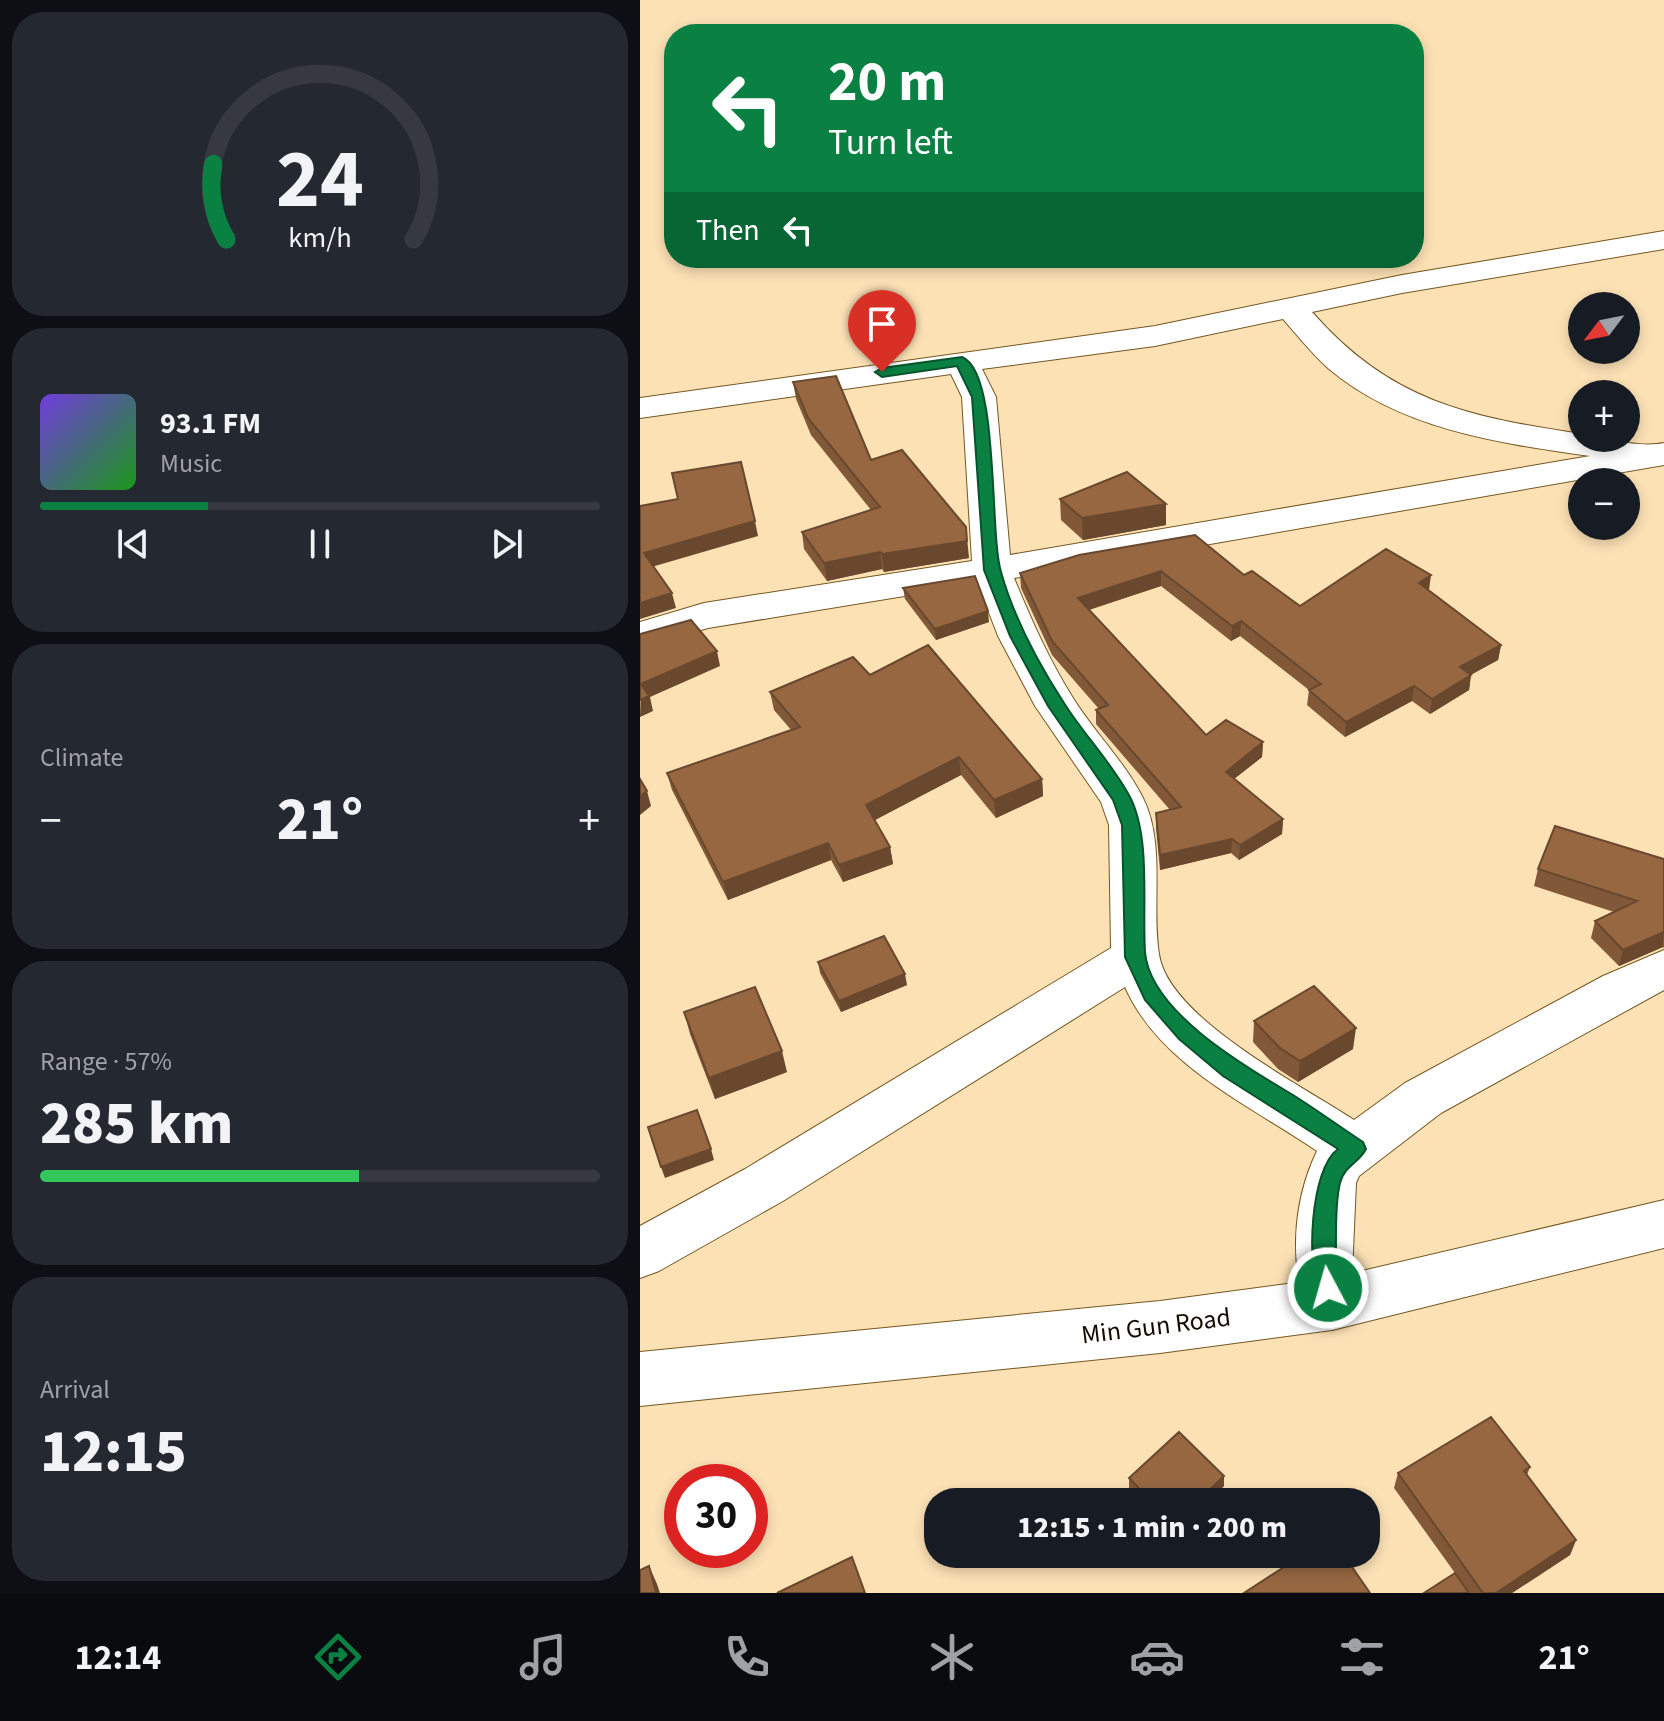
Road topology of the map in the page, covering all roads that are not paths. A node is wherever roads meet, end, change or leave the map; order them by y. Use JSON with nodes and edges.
{"nodes":[{"id":1,"x":1664,"y":240,"type":"edge"},
{"id":2,"x":1291,"y":308,"type":"junction"},
{"id":3,"x":962,"y":362,"type":"junction"},
{"id":4,"x":640,"y":408,"type":"edge"},
{"id":5,"x":1660,"y":455,"type":"edge"},
{"id":6,"x":992,"y":570,"type":"junction"},
{"id":7,"x":640,"y":635,"type":"edge"},
{"id":8,"x":1135,"y":957,"type":"junction"},
{"id":9,"x":1664,"y":969,"type":"edge"},
{"id":10,"x":1355,"y":1149,"type":"junction"},
{"id":11,"x":1664,"y":1224,"type":"edge"},
{"id":12,"x":640,"y":1254,"type":"edge"},
{"id":13,"x":1332,"y":1304,"type":"junction"},
{"id":14,"x":640,"y":1379,"type":"edge"}],
"edges":[{"from":1,"to":2,"type":"street"},
{"from":2,"to":3,"type":"street"},
{"from":2,"to":5,"type":"street"},
{"from":3,"to":4,"type":"street"},
{"from":3,"to":6,"type":"street"},
{"from":5,"to":6,"type":"street"},
{"from":6,"to":7,"type":"street"},
{"from":6,"to":8,"type":"street"},
{"from":8,"to":10,"type":"street"},
{"from":8,"to":12,"type":"street"},
{"from":9,"to":10,"type":"street"},
{"from":10,"to":13,"type":"street"},
{"from":11,"to":13,"type":"street","name":"Min Gun Road"},
{"from":13,"to":14,"type":"street","name":"Min Gun Road"}]}
